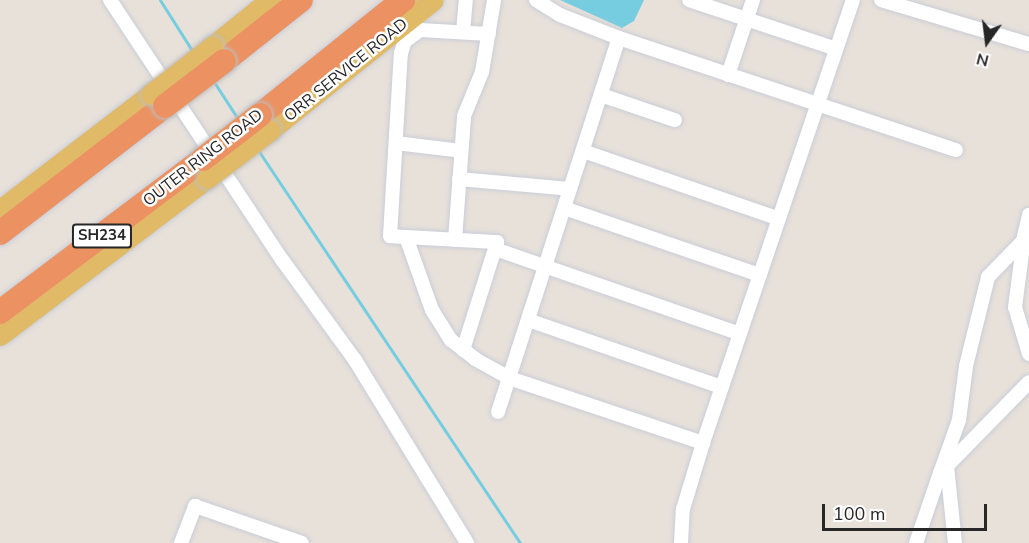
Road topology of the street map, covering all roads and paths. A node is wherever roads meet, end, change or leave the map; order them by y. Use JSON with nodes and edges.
{"nodes":[{"id":1,"x":110,"y":0,"type":"edge"},
{"id":2,"x":403,"y":0,"type":"edge"},
{"id":3,"x":433,"y":0,"type":"edge"},
{"id":4,"x":466,"y":0,"type":"edge"},
{"id":5,"x":494,"y":0,"type":"edge"},
{"id":6,"x":536,"y":0,"type":"edge"},
{"id":7,"x":689,"y":0,"type":"edge"},
{"id":8,"x":753,"y":0,"type":"edge"},
{"id":9,"x":853,"y":0,"type":"edge"},
{"id":10,"x":881,"y":0,"type":"edge"},
{"id":11,"x":289,"y":2,"type":"edge"},
{"id":12,"x":747,"y":19,"type":"junction"},
{"id":13,"x":463,"y":32,"type":"junction"},
{"id":14,"x":489,"y":34,"type":"junction"},
{"id":15,"x":619,"y":38,"type":"junction"},
{"id":16,"x":380,"y":42,"type":"junction"},
{"id":17,"x":1029,"y":44,"type":"edge"},
{"id":18,"x":836,"y":49,"type":"junction"},
{"id":19,"x":317,"y":69,"type":"junction"},
{"id":20,"x":728,"y":75,"type":"junction"},
{"id":21,"x":601,"y":95,"type":"junction"},
{"id":22,"x":158,"y":100,"type":"junction"},
{"id":23,"x":817,"y":105,"type":"junction"},
{"id":24,"x":675,"y":120,"type":"dead end"},
{"id":25,"x":265,"y":123,"type":"junction"},
{"id":26,"x":396,"y":143,"type":"junction"},
{"id":27,"x":956,"y":150,"type":"dead end"},
{"id":28,"x":460,"y":151,"type":"junction"},
{"id":29,"x":583,"y":151,"type":"junction"},
{"id":30,"x":205,"y":168,"type":"junction"},
{"id":31,"x":459,"y":179,"type":"junction"},
{"id":32,"x":570,"y":189,"type":"junction"},
{"id":33,"x":564,"y":208,"type":"junction"},
{"id":34,"x":0,"y":210,"type":"edge"},
{"id":35,"x":1029,"y":215,"type":"edge"},
{"id":36,"x":779,"y":219,"type":"junction"},
{"id":37,"x":1029,"y":227,"type":"edge"},
{"id":38,"x":0,"y":233,"type":"edge"},
{"id":39,"x":406,"y":237,"type":"junction"},
{"id":40,"x":454,"y":240,"type":"junction"},
{"id":41,"x":1023,"y":241,"type":"junction"},
{"id":42,"x":495,"y":249,"type":"junction"},
{"id":43,"x":546,"y":265,"type":"junction"},
{"id":44,"x":760,"y":275,"type":"junction"},
{"id":45,"x":0,"y":312,"type":"edge"},
{"id":46,"x":528,"y":320,"type":"junction"},
{"id":47,"x":0,"y":334,"type":"edge"},
{"id":48,"x":740,"y":334,"type":"junction"},
{"id":49,"x":463,"y":350,"type":"junction"},
{"id":50,"x":1029,"y":354,"type":"edge"},
{"id":51,"x":509,"y":378,"type":"junction"},
{"id":52,"x":1029,"y":382,"type":"edge"},
{"id":53,"x":722,"y":387,"type":"junction"},
{"id":54,"x":498,"y":412,"type":"dead end"},
{"id":55,"x":703,"y":443,"type":"junction"},
{"id":56,"x":943,"y":470,"type":"junction"},
{"id":57,"x":181,"y":543,"type":"edge"},
{"id":58,"x":302,"y":543,"type":"edge"},
{"id":59,"x":467,"y":543,"type":"edge"},
{"id":60,"x":681,"y":543,"type":"edge"},
{"id":61,"x":915,"y":543,"type":"edge"},
{"id":62,"x":955,"y":543,"type":"edge"}],
"edges":[{"from":1,"to":59,"type":"street"},
{"from":2,"to":19,"type":"highway","name":"OUTER RING ROAD","number":"SH234"},
{"from":3,"to":16,"type":"main road","name":"ORR SERVICE ROAD"},
{"from":4,"to":13,"type":"street"},
{"from":5,"to":14,"type":"street"},
{"from":6,"to":15,"type":"street"},
{"from":7,"to":12,"type":"street"},
{"from":8,"to":12,"type":"street"},
{"from":9,"to":18,"type":"street"},
{"from":10,"to":17,"type":"street"},
{"from":11,"to":22,"type":"highway","bridge":true},
{"from":12,"to":18,"type":"street"},
{"from":12,"to":20,"type":"street"},
{"from":13,"to":14,"type":"street"},
{"from":13,"to":26,"type":"street"},
{"from":14,"to":28,"type":"street"},
{"from":15,"to":20,"type":"street"},
{"from":15,"to":21,"type":"street"},
{"from":16,"to":19,"type":"highway"},
{"from":16,"to":25,"type":"main road","name":"ORR SERVICE ROAD"},
{"from":18,"to":23,"type":"street"},
{"from":19,"to":25,"type":"highway","name":"OUTER RING ROAD","number":"SH234"},
{"from":20,"to":23,"type":"street"},
{"from":21,"to":24,"type":"street"},
{"from":21,"to":29,"type":"street"},
{"from":22,"to":34,"type":"main road"},
{"from":22,"to":38,"type":"highway"},
{"from":23,"to":27,"type":"street"},
{"from":23,"to":36,"type":"street"},
{"from":25,"to":30,"type":"highway","name":"OUTER RING ROAD","number":"SH234","bridge":true},
{"from":26,"to":28,"type":"street"},
{"from":26,"to":39,"type":"street"},
{"from":28,"to":31,"type":"street"},
{"from":29,"to":32,"type":"street"},
{"from":29,"to":36,"type":"street"},
{"from":30,"to":45,"type":"highway","name":"OUTER RING ROAD","number":"SH234"},
{"from":30,"to":47,"type":"main road"},
{"from":31,"to":32,"type":"street"},
{"from":31,"to":40,"type":"street"},
{"from":32,"to":33,"type":"street"},
{"from":33,"to":43,"type":"street"},
{"from":33,"to":44,"type":"street"},
{"from":35,"to":41,"type":"street"},
{"from":36,"to":44,"type":"street"},
{"from":37,"to":41,"type":"street"},
{"from":39,"to":40,"type":"street"},
{"from":39,"to":49,"type":"street"},
{"from":40,"to":42,"type":"street"},
{"from":41,"to":50,"type":"street"},
{"from":41,"to":56,"type":"street"},
{"from":42,"to":43,"type":"street"},
{"from":42,"to":49,"type":"street"},
{"from":43,"to":46,"type":"street"},
{"from":43,"to":48,"type":"street"},
{"from":44,"to":48,"type":"street"},
{"from":46,"to":51,"type":"street"},
{"from":46,"to":53,"type":"street"},
{"from":48,"to":53,"type":"street"},
{"from":49,"to":51,"type":"street"},
{"from":51,"to":54,"type":"street"},
{"from":51,"to":55,"type":"street"},
{"from":52,"to":56,"type":"street"},
{"from":53,"to":55,"type":"street"},
{"from":55,"to":60,"type":"street"},
{"from":56,"to":61,"type":"street"},
{"from":56,"to":62,"type":"street"},
{"from":57,"to":58,"type":"street"}]}
